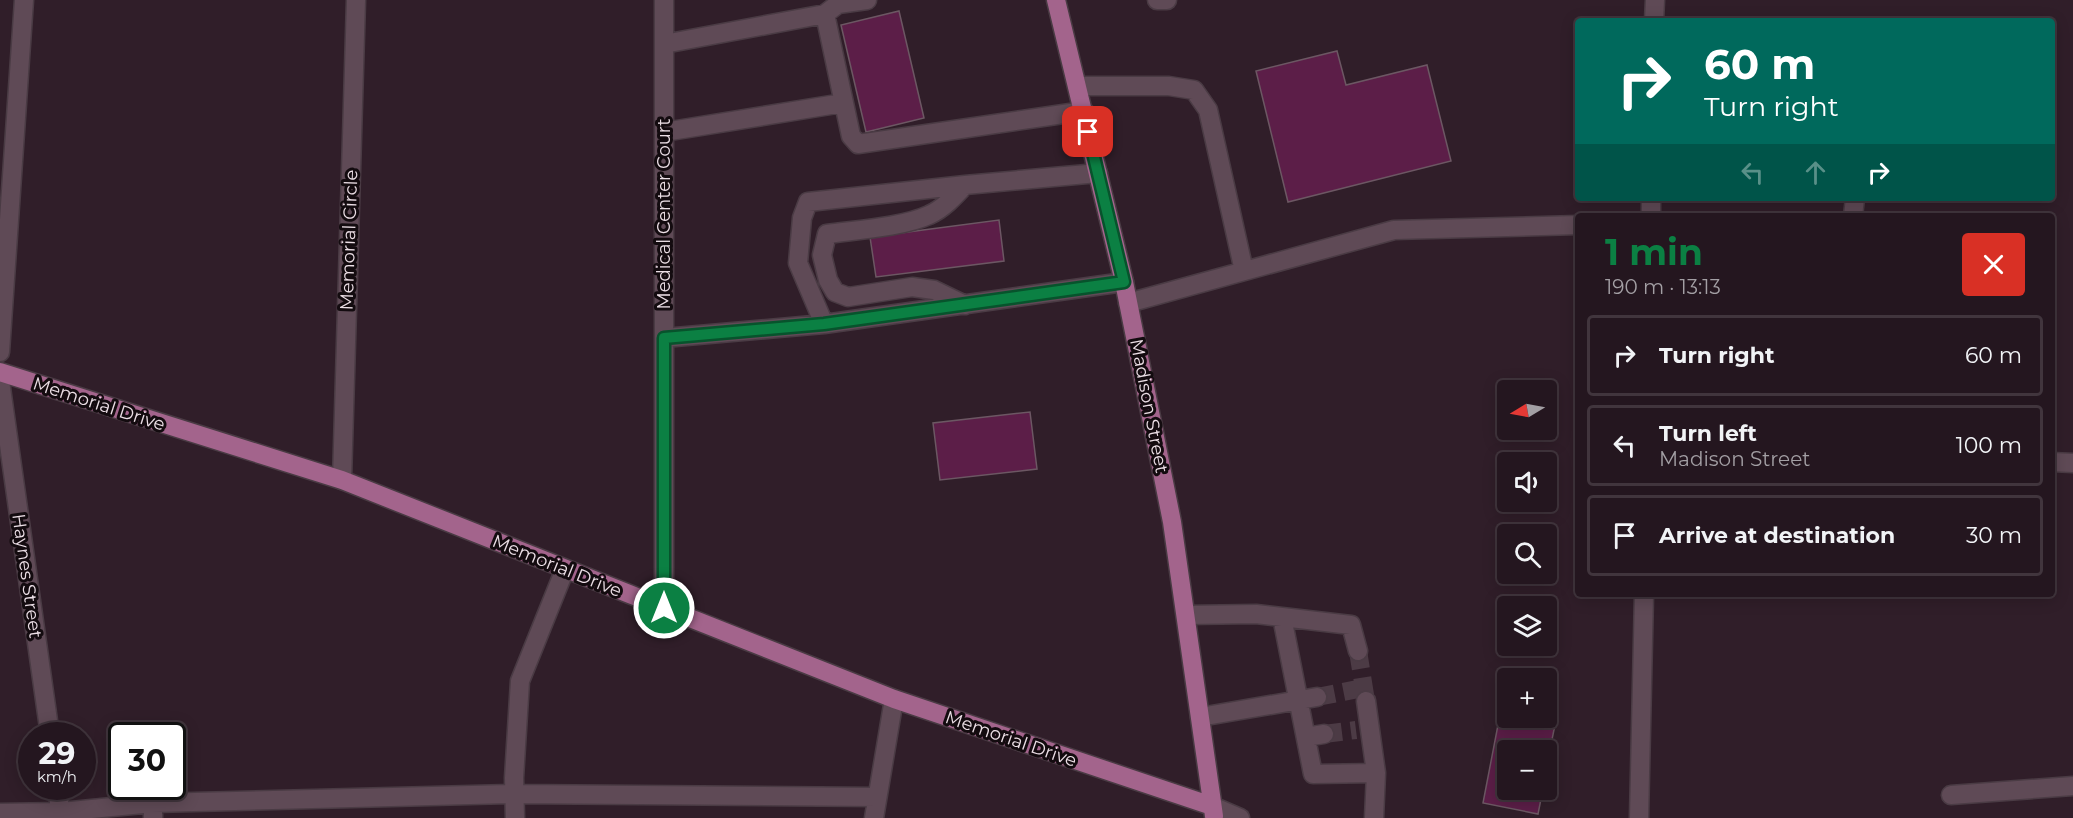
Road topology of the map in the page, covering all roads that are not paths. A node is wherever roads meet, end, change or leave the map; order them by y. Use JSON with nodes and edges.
{"nodes":[{"id":1,"x":24,"y":0,"type":"edge"},
{"id":2,"x":356,"y":0,"type":"edge"},
{"id":3,"x":664,"y":0,"type":"edge"},
{"id":4,"x":867,"y":0,"type":"edge"},
{"id":5,"x":1655,"y":0,"type":"edge"},
{"id":6,"x":1060,"y":1,"type":"edge"},
{"id":7,"x":825,"y":15,"type":"junction"},
{"id":8,"x":1654,"y":18,"type":"edge"},
{"id":9,"x":664,"y":44,"type":"junction"},
{"id":10,"x":1077,"y":86,"type":"junction"},
{"id":11,"x":843,"y":103,"type":"junction"},
{"id":12,"x":1083,"y":111,"type":"junction"},
{"id":13,"x":664,"y":132,"type":"junction"},
{"id":14,"x":1098,"y":173,"type":"junction"},
{"id":15,"x":965,"y":185,"type":"junction"},
{"id":16,"x":1575,"y":225,"type":"edge"},
{"id":17,"x":1244,"y":271,"type":"junction"},
{"id":18,"x":1124,"y":282,"type":"junction"},
{"id":19,"x":1128,"y":303,"type":"junction"},
{"id":20,"x":965,"y":305,"type":"junction"},
{"id":21,"x":824,"y":324,"type":"junction"},
{"id":22,"x":664,"y":338,"type":"junction"},
{"id":23,"x":0,"y":352,"type":"edge"},
{"id":24,"x":0,"y":372,"type":"edge"},
{"id":25,"x":0,"y":381,"type":"edge"},
{"id":26,"x":2055,"y":462,"type":"edge"},
{"id":27,"x":2073,"y":463,"type":"edge"},
{"id":28,"x":342,"y":480,"type":"junction"},
{"id":29,"x":565,"y":569,"type":"junction"},
{"id":30,"x":1644,"y":597,"type":"edge"},
{"id":31,"x":664,"y":608,"type":"junction"},
{"id":32,"x":1186,"y":615,"type":"junction"},
{"id":33,"x":1282,"y":617,"type":"junction"},
{"id":34,"x":1358,"y":651,"type":"tunnel mouth"},
{"id":35,"x":894,"y":699,"type":"junction"},
{"id":36,"x":1308,"y":699,"type":"junction"},
{"id":37,"x":1366,"y":701,"type":"tunnel mouth"},
{"id":38,"x":1200,"y":717,"type":"junction"},
{"id":39,"x":48,"y":722,"type":"edge"},
{"id":40,"x":1376,"y":773,"type":"junction"},
{"id":41,"x":2073,"y":786,"type":"edge"},
{"id":42,"x":514,"y":794,"type":"junction"},
{"id":43,"x":1951,"y":795,"type":"dead end"},
{"id":44,"x":877,"y":797,"type":"junction"},
{"id":45,"x":59,"y":800,"type":"edge"},
{"id":46,"x":153,"y":810,"type":"edge"},
{"id":47,"x":1213,"y":812,"type":"edge"},
{"id":48,"x":0,"y":813,"type":"edge"},
{"id":49,"x":61,"y":815,"type":"edge"},
{"id":50,"x":516,"y":818,"type":"edge"},
{"id":51,"x":874,"y":818,"type":"edge"},
{"id":52,"x":1240,"y":818,"type":"edge"},
{"id":53,"x":1374,"y":818,"type":"edge"},
{"id":54,"x":1639,"y":818,"type":"edge"}],
"edges":[{"from":1,"to":23,"type":"street"},
{"from":2,"to":28,"type":"street","name":"Memorial Circle"},
{"from":3,"to":9,"type":"street","name":"Medical Center Court"},
{"from":4,"to":7,"type":"street"},
{"from":5,"to":8,"type":"street"},
{"from":6,"to":10,"type":"main road","name":"Madison Street"},
{"from":7,"to":9,"type":"street"},
{"from":7,"to":11,"type":"street"},
{"from":9,"to":13,"type":"street","name":"Medical Center Court"},
{"from":10,"to":12,"type":"main road","name":"Madison Street"},
{"from":10,"to":17,"type":"street"},
{"from":11,"to":12,"type":"street"},
{"from":11,"to":13,"type":"street"},
{"from":12,"to":14,"type":"main road","name":"Madison Street"},
{"from":13,"to":22,"type":"street","name":"Medical Center Court"},
{"from":14,"to":15,"type":"street"},
{"from":14,"to":18,"type":"main road","name":"Madison Street"},
{"from":15,"to":20,"type":"street"},
{"from":15,"to":21,"type":"street"},
{"from":16,"to":17,"type":"street"},
{"from":17,"to":19,"type":"street"},
{"from":18,"to":19,"type":"main road","name":"Madison Street"},
{"from":18,"to":20,"type":"street"},
{"from":19,"to":32,"type":"main road","name":"Madison Street"},
{"from":20,"to":21,"type":"street"},
{"from":21,"to":22,"type":"street"},
{"from":22,"to":31,"type":"street","name":"Medical Center Court"},
{"from":24,"to":28,"type":"main road","name":"Memorial Drive"},
{"from":25,"to":39,"type":"street","name":"Haynes Street"},
{"from":26,"to":27,"type":"street"},
{"from":28,"to":29,"type":"main road","name":"Memorial Drive"},
{"from":29,"to":31,"type":"main road","name":"Memorial Drive"},
{"from":29,"to":42,"type":"street"},
{"from":30,"to":54,"type":"street"},
{"from":31,"to":35,"type":"main road","name":"Memorial Drive"},
{"from":32,"to":33,"type":"street"},
{"from":32,"to":38,"type":"main road","name":"Madison Street"},
{"from":33,"to":34,"type":"street"},
{"from":33,"to":36,"type":"street"},
{"from":35,"to":44,"type":"street"},
{"from":35,"to":47,"type":"main road","name":"Memorial Drive"},
{"from":36,"to":38,"type":"street"},
{"from":36,"to":40,"type":"street"},
{"from":37,"to":40,"type":"street"},
{"from":38,"to":47,"type":"main road","name":"Madison Street"},
{"from":40,"to":53,"type":"street"},
{"from":41,"to":43,"type":"street"},
{"from":42,"to":44,"type":"street"},
{"from":42,"to":46,"type":"street"},
{"from":42,"to":50,"type":"street"},
{"from":44,"to":51,"type":"street"},
{"from":45,"to":49,"type":"street"},
{"from":46,"to":49,"type":"street"},
{"from":47,"to":52,"type":"street"},
{"from":48,"to":49,"type":"street"}]}
